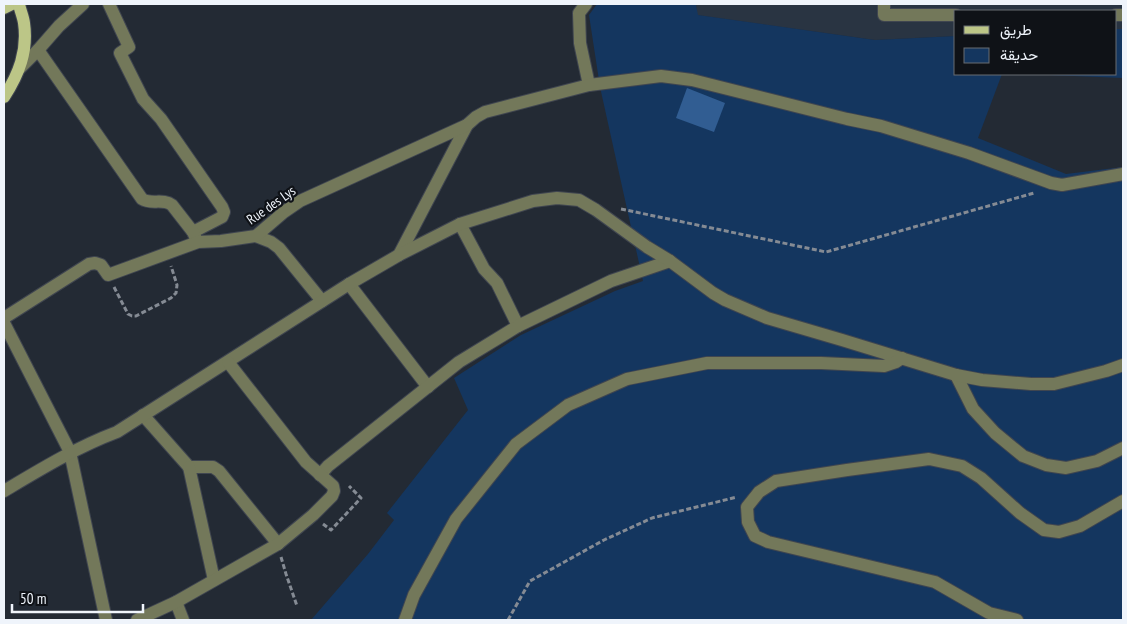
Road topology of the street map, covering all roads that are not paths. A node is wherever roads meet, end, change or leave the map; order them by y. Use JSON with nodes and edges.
{"nodes":[{"id":1,"x":12,"y":4,"type":"edge"},
{"id":2,"x":19,"y":4,"type":"edge"},
{"id":3,"x":83,"y":4,"type":"edge"},
{"id":4,"x":109,"y":4,"type":"edge"},
{"id":5,"x":586,"y":4,"type":"edge"},
{"id":6,"x":884,"y":4,"type":"edge"},
{"id":7,"x":4,"y":8,"type":"edge"},
{"id":8,"x":954,"y":15,"type":"edge"},
{"id":9,"x":38,"y":50,"type":"junction"},
{"id":10,"x":20,"y":68,"type":"junction"},
{"id":11,"x":589,"y":85,"type":"junction"},
{"id":12,"x":4,"y":97,"type":"edge"},
{"id":13,"x":467,"y":125,"type":"junction"},
{"id":14,"x":1123,"y":174,"type":"edge"},
{"id":15,"x":460,"y":224,"type":"junction"},
{"id":16,"x":256,"y":236,"type":"junction"},
{"id":17,"x":196,"y":237,"type":"junction"},
{"id":18,"x":398,"y":254,"type":"junction"},
{"id":19,"x":670,"y":261,"type":"junction"},
{"id":20,"x":349,"y":284,"type":"junction"},
{"id":21,"x":322,"y":301,"type":"junction"},
{"id":22,"x":4,"y":318,"type":"edge"},
{"id":23,"x":4,"y":323,"type":"edge"},
{"id":24,"x":518,"y":326,"type":"junction"},
{"id":25,"x":902,"y":358,"type":"junction"},
{"id":26,"x":228,"y":362,"type":"junction"},
{"id":27,"x":1123,"y":364,"type":"edge"},
{"id":28,"x":956,"y":375,"type":"junction"},
{"id":29,"x":428,"y":387,"type":"junction"},
{"id":30,"x":143,"y":415,"type":"junction"},
{"id":31,"x":1123,"y":448,"type":"edge"},
{"id":32,"x":70,"y":452,"type":"junction"},
{"id":33,"x":189,"y":467,"type":"junction"},
{"id":34,"x":320,"y":475,"type":"junction"},
{"id":35,"x":4,"y":491,"type":"edge"},
{"id":36,"x":1123,"y":501,"type":"edge"},
{"id":37,"x":278,"y":544,"type":"junction"},
{"id":38,"x":214,"y":580,"type":"junction"},
{"id":39,"x":176,"y":602,"type":"junction"},
{"id":40,"x":106,"y":620,"type":"edge"},
{"id":41,"x":137,"y":620,"type":"edge"},
{"id":42,"x":183,"y":620,"type":"edge"},
{"id":43,"x":405,"y":620,"type":"edge"},
{"id":44,"x":1017,"y":620,"type":"edge"}],
"edges":[{"from":1,"to":7,"type":"main road"},
{"from":2,"to":10,"type":"main road"},
{"from":3,"to":9,"type":"street"},
{"from":4,"to":17,"type":"street"},
{"from":5,"to":11,"type":"street"},
{"from":6,"to":8,"type":"street"},
{"from":9,"to":10,"type":"street"},
{"from":9,"to":17,"type":"street"},
{"from":10,"to":12,"type":"main road"},
{"from":11,"to":13,"type":"street","name":"Rue des Lys"},
{"from":11,"to":14,"type":"street","name":"Rue des Lys"},
{"from":13,"to":16,"type":"street","name":"Rue des Lys"},
{"from":13,"to":18,"type":"street"},
{"from":15,"to":18,"type":"street"},
{"from":15,"to":19,"type":"street"},
{"from":15,"to":24,"type":"street"},
{"from":16,"to":17,"type":"street","name":"Rue des Lys"},
{"from":16,"to":21,"type":"street"},
{"from":17,"to":22,"type":"street","name":"Rue des Lys"},
{"from":18,"to":20,"type":"street"},
{"from":19,"to":24,"type":"street"},
{"from":19,"to":25,"type":"street"},
{"from":20,"to":21,"type":"street"},
{"from":20,"to":29,"type":"street"},
{"from":21,"to":26,"type":"street"},
{"from":23,"to":32,"type":"street"},
{"from":24,"to":29,"type":"street"},
{"from":25,"to":28,"type":"street"},
{"from":25,"to":43,"type":"street"},
{"from":26,"to":30,"type":"street"},
{"from":26,"to":34,"type":"street"},
{"from":27,"to":28,"type":"street"},
{"from":28,"to":31,"type":"street"},
{"from":29,"to":34,"type":"street"},
{"from":30,"to":32,"type":"street"},
{"from":30,"to":33,"type":"street"},
{"from":32,"to":35,"type":"street"},
{"from":32,"to":40,"type":"street"},
{"from":33,"to":37,"type":"street"},
{"from":33,"to":38,"type":"street"},
{"from":34,"to":37,"type":"street"},
{"from":36,"to":44,"type":"street"},
{"from":37,"to":38,"type":"street"},
{"from":38,"to":39,"type":"street"},
{"from":39,"to":41,"type":"street"},
{"from":39,"to":42,"type":"street"}]}
